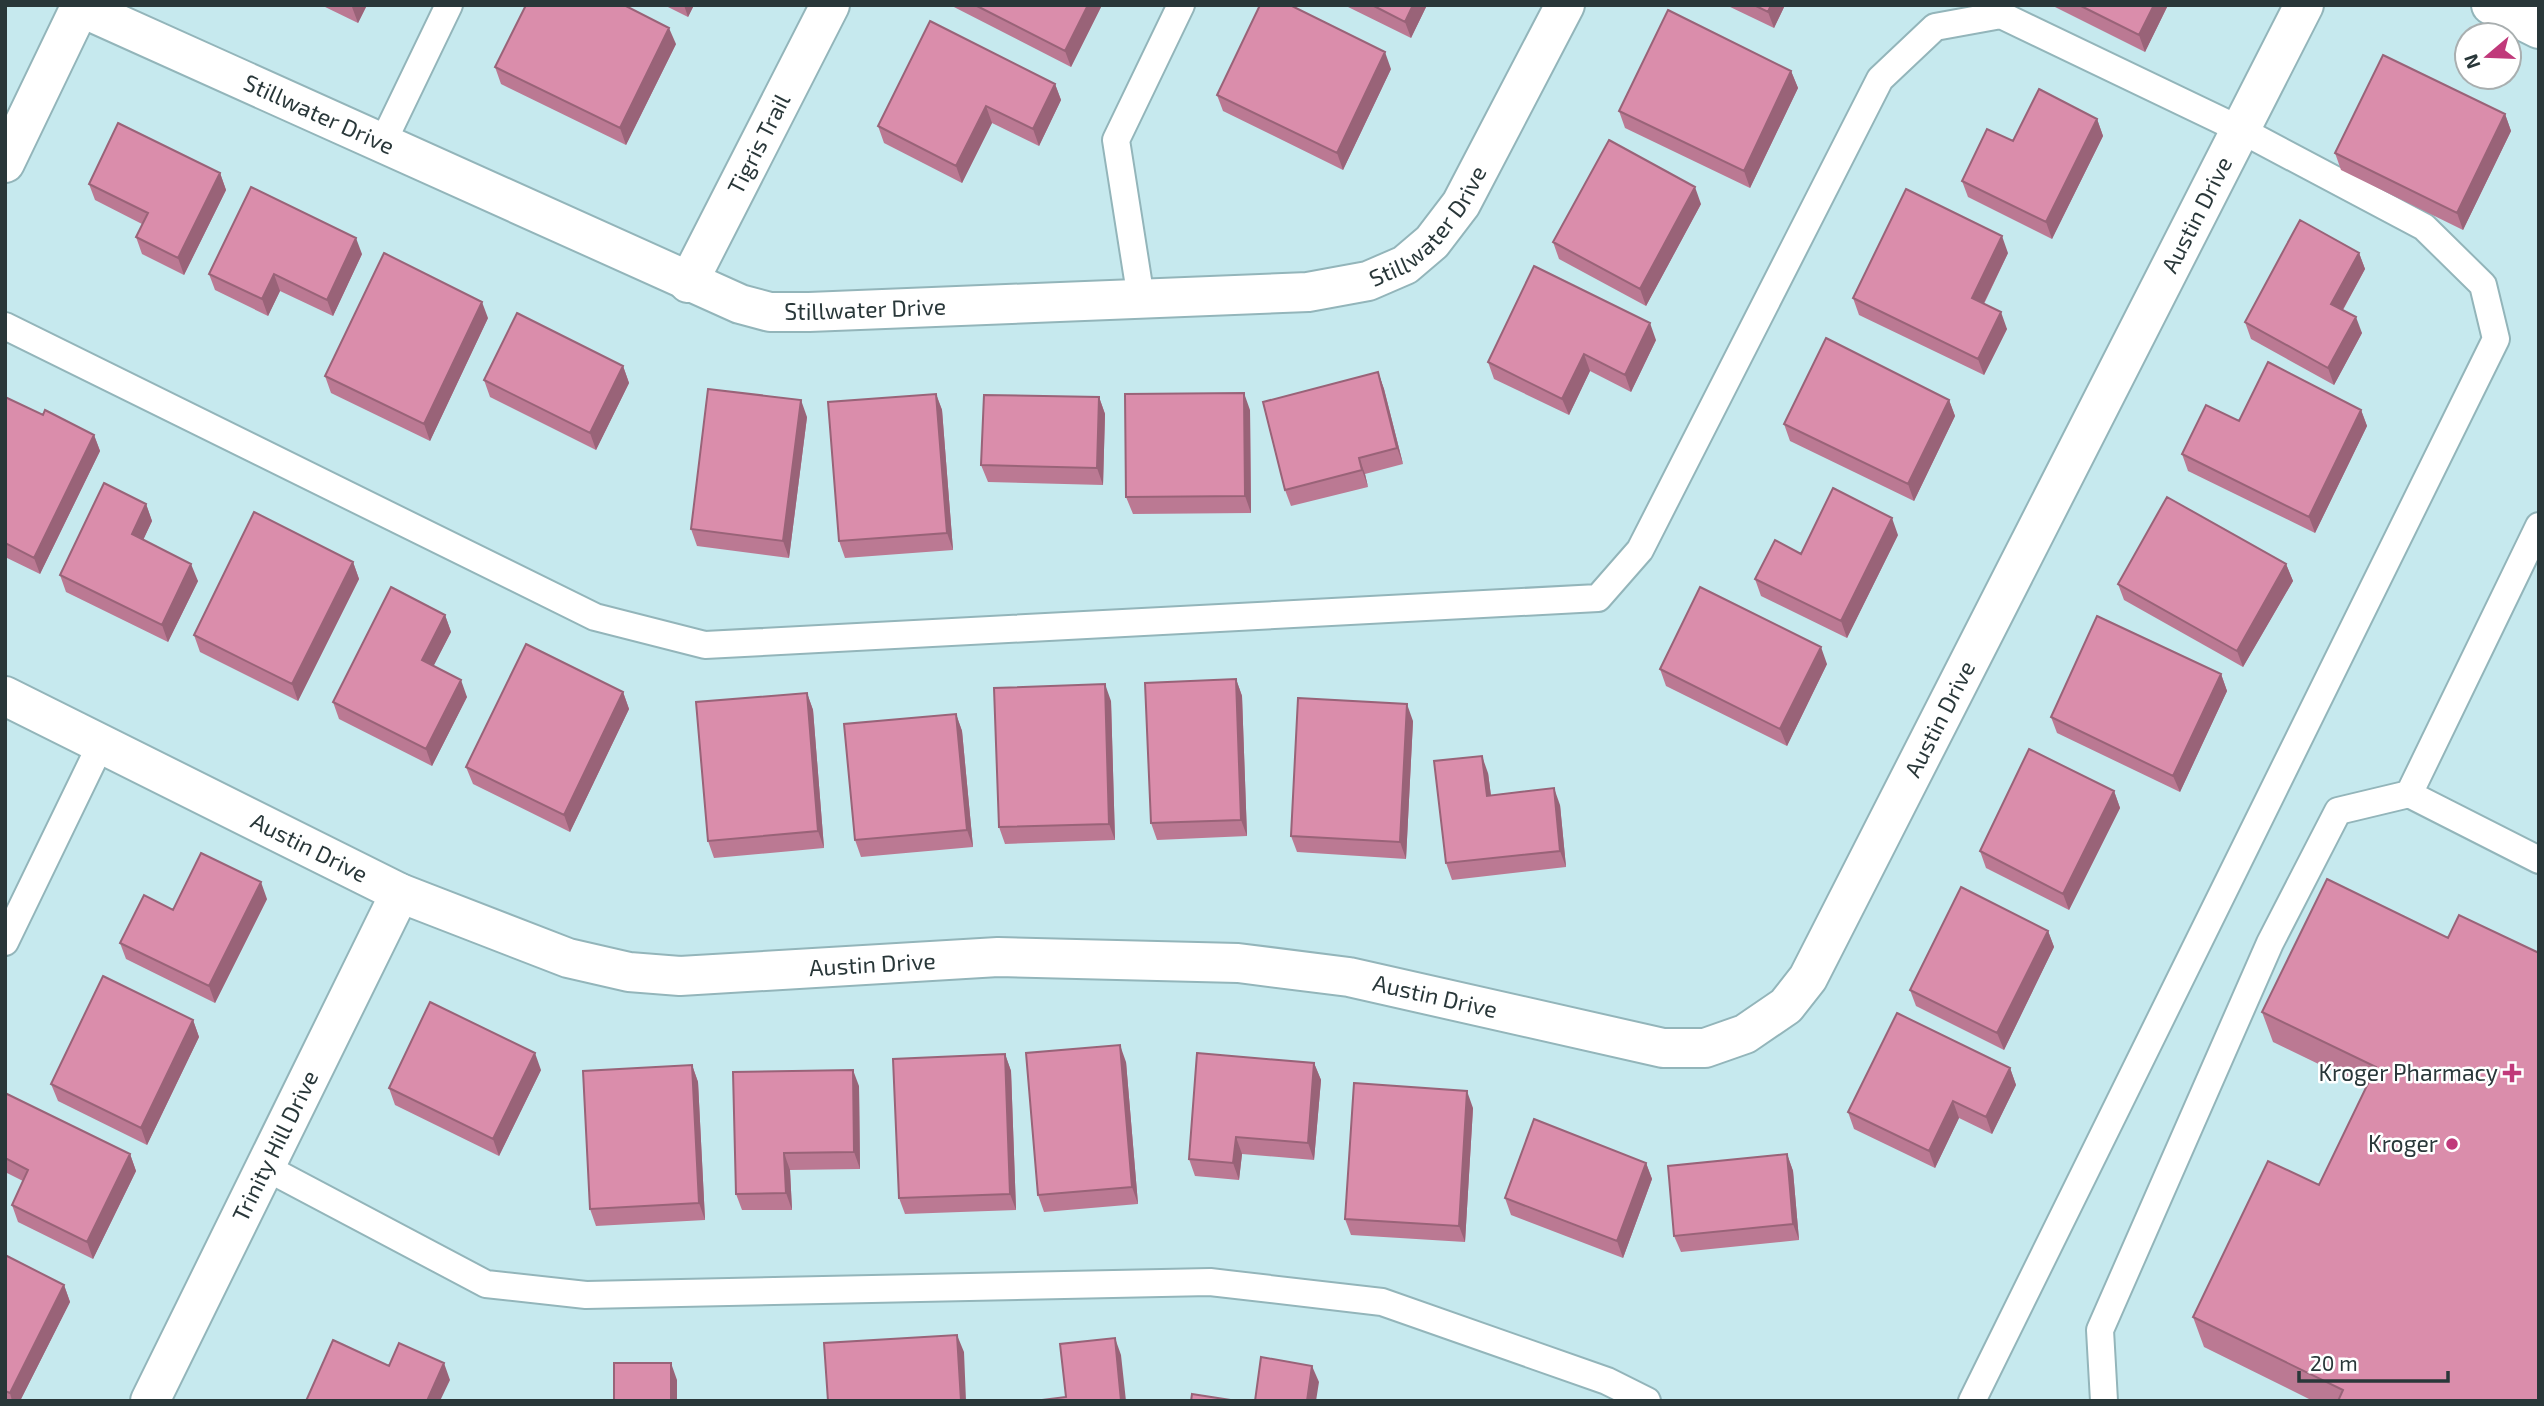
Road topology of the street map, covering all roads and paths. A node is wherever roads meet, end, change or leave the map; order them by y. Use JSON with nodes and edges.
{"nodes":[{"id":1,"x":449,"y":5,"type":"edge"},
{"id":2,"x":830,"y":5,"type":"edge"},
{"id":3,"x":1181,"y":5,"type":"edge"},
{"id":4,"x":1565,"y":5,"type":"edge"},
{"id":5,"x":2304,"y":5,"type":"edge"},
{"id":6,"x":2491,"y":5,"type":"edge"},
{"id":7,"x":80,"y":6,"type":"edge"},
{"id":8,"x":2539,"y":29,"type":"edge"},
{"id":9,"x":2241,"y":130,"type":"junction"},
{"id":10,"x":382,"y":144,"type":"junction"},
{"id":11,"x":5,"y":163,"type":"edge"},
{"id":12,"x":688,"y":283,"type":"junction"},
{"id":13,"x":1141,"y":299,"type":"junction"},
{"id":14,"x":5,"y":326,"type":"edge"},
{"id":15,"x":2539,"y":526,"type":"edge"},
{"id":16,"x":5,"y":696,"type":"edge"},
{"id":17,"x":101,"y":744,"type":"junction"},
{"id":18,"x":2409,"y":794,"type":"junction"},
{"id":19,"x":2539,"y":860,"type":"edge"},
{"id":20,"x":400,"y":893,"type":"junction"},
{"id":21,"x":5,"y":942,"type":"edge"},
{"id":22,"x":265,"y":1167,"type":"junction"},
{"id":23,"x":150,"y":1401,"type":"edge"},
{"id":24,"x":1647,"y":1401,"type":"edge"},
{"id":25,"x":1972,"y":1401,"type":"edge"},
{"id":26,"x":2104,"y":1401,"type":"edge"}],
"edges":[{"from":1,"to":10,"type":"lane"},
{"from":2,"to":12,"type":"street","name":"Tigris Trail"},
{"from":3,"to":13,"type":"lane"},
{"from":4,"to":13,"type":"street","name":"Stillwater Drive"},
{"from":5,"to":9,"type":"street","name":"Austin Drive"},
{"from":6,"to":8,"type":"street"},
{"from":7,"to":10,"type":"street","name":"Stillwater Drive"},
{"from":7,"to":11,"type":"street"},
{"from":9,"to":14,"type":"lane"},
{"from":9,"to":20,"type":"street","name":"Austin Drive"},
{"from":9,"to":25,"type":"lane"},
{"from":10,"to":12,"type":"street","name":"Stillwater Drive"},
{"from":12,"to":13,"type":"street","name":"Stillwater Drive"},
{"from":15,"to":18,"type":"lane"},
{"from":16,"to":17,"type":"street","name":"Austin Drive"},
{"from":17,"to":20,"type":"street","name":"Austin Drive"},
{"from":17,"to":21,"type":"lane"},
{"from":18,"to":19,"type":"lane"},
{"from":18,"to":26,"type":"lane"},
{"from":20,"to":22,"type":"street","name":"Trinity Hill Drive"},
{"from":22,"to":23,"type":"street","name":"Trinity Hill Drive"},
{"from":22,"to":24,"type":"lane"}]}
